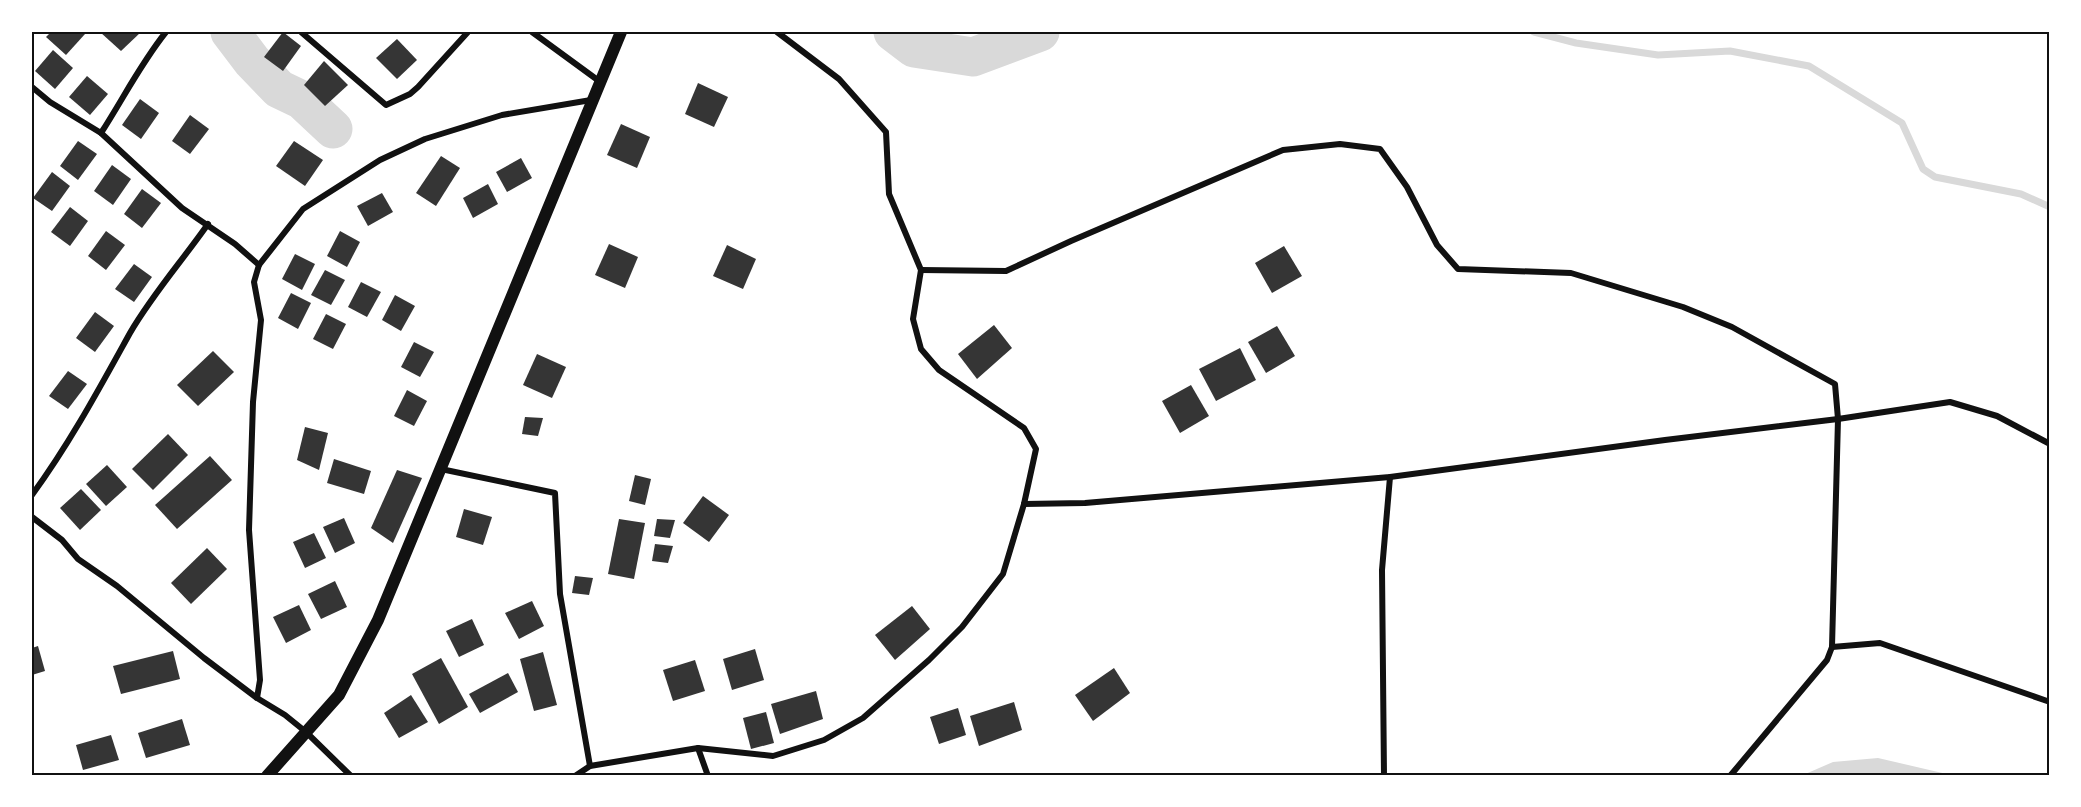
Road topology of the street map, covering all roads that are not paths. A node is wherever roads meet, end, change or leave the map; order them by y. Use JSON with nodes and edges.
{"nodes":[{"id":1,"x":166,"y":32,"type":"edge"},
{"id":2,"x":301,"y":32,"type":"edge"},
{"id":3,"x":468,"y":32,"type":"edge"},
{"id":4,"x":532,"y":32,"type":"edge"},
{"id":5,"x":621,"y":32,"type":"edge"},
{"id":6,"x":777,"y":32,"type":"edge"},
{"id":7,"x":599,"y":81,"type":"junction"},
{"id":8,"x":32,"y":87,"type":"edge"},
{"id":9,"x":591,"y":99,"type":"junction"},
{"id":10,"x":101,"y":133,"type":"junction"},
{"id":11,"x":208,"y":224,"type":"junction"},
{"id":12,"x":259,"y":265,"type":"junction"},
{"id":13,"x":921,"y":270,"type":"junction"},
{"id":14,"x":1838,"y":419,"type":"junction"},
{"id":15,"x":2049,"y":444,"type":"edge"},
{"id":16,"x":441,"y":469,"type":"junction"},
{"id":17,"x":1390,"y":477,"type":"junction"},
{"id":18,"x":32,"y":495,"type":"edge"},
{"id":19,"x":1024,"y":504,"type":"junction"},
{"id":20,"x":32,"y":518,"type":"edge"},
{"id":21,"x":1832,"y":647,"type":"junction"},
{"id":22,"x":257,"y":698,"type":"junction"},
{"id":23,"x":2049,"y":702,"type":"edge"},
{"id":24,"x":306,"y":732,"type":"junction"},
{"id":25,"x":698,"y":748,"type":"junction"},
{"id":26,"x":590,"y":766,"type":"junction"},
{"id":27,"x":267,"y":776,"type":"edge"},
{"id":28,"x":351,"y":776,"type":"edge"},
{"id":29,"x":576,"y":776,"type":"edge"},
{"id":30,"x":708,"y":776,"type":"edge"},
{"id":31,"x":1384,"y":776,"type":"edge"},
{"id":32,"x":1730,"y":776,"type":"edge"}],
"edges":[{"from":1,"to":10,"type":"street"},
{"from":2,"to":3,"type":"street"},
{"from":4,"to":7,"type":"street"},
{"from":5,"to":7,"type":"main road"},
{"from":6,"to":13,"type":"street"},
{"from":7,"to":9,"type":"main road"},
{"from":8,"to":10,"type":"street"},
{"from":9,"to":12,"type":"street"},
{"from":9,"to":16,"type":"main road"},
{"from":10,"to":11,"type":"street"},
{"from":11,"to":12,"type":"street"},
{"from":11,"to":18,"type":"street"},
{"from":12,"to":22,"type":"street"},
{"from":13,"to":14,"type":"street"},
{"from":13,"to":19,"type":"street"},
{"from":14,"to":15,"type":"street"},
{"from":14,"to":17,"type":"street"},
{"from":14,"to":21,"type":"street"},
{"from":16,"to":24,"type":"main road"},
{"from":16,"to":26,"type":"street"},
{"from":17,"to":19,"type":"street"},
{"from":17,"to":31,"type":"street"},
{"from":19,"to":25,"type":"street"},
{"from":20,"to":22,"type":"street"},
{"from":21,"to":23,"type":"street"},
{"from":21,"to":32,"type":"street"},
{"from":22,"to":24,"type":"street"},
{"from":24,"to":27,"type":"main road"},
{"from":24,"to":28,"type":"street"},
{"from":25,"to":26,"type":"street"},
{"from":25,"to":30,"type":"street"},
{"from":26,"to":29,"type":"street"}]}
